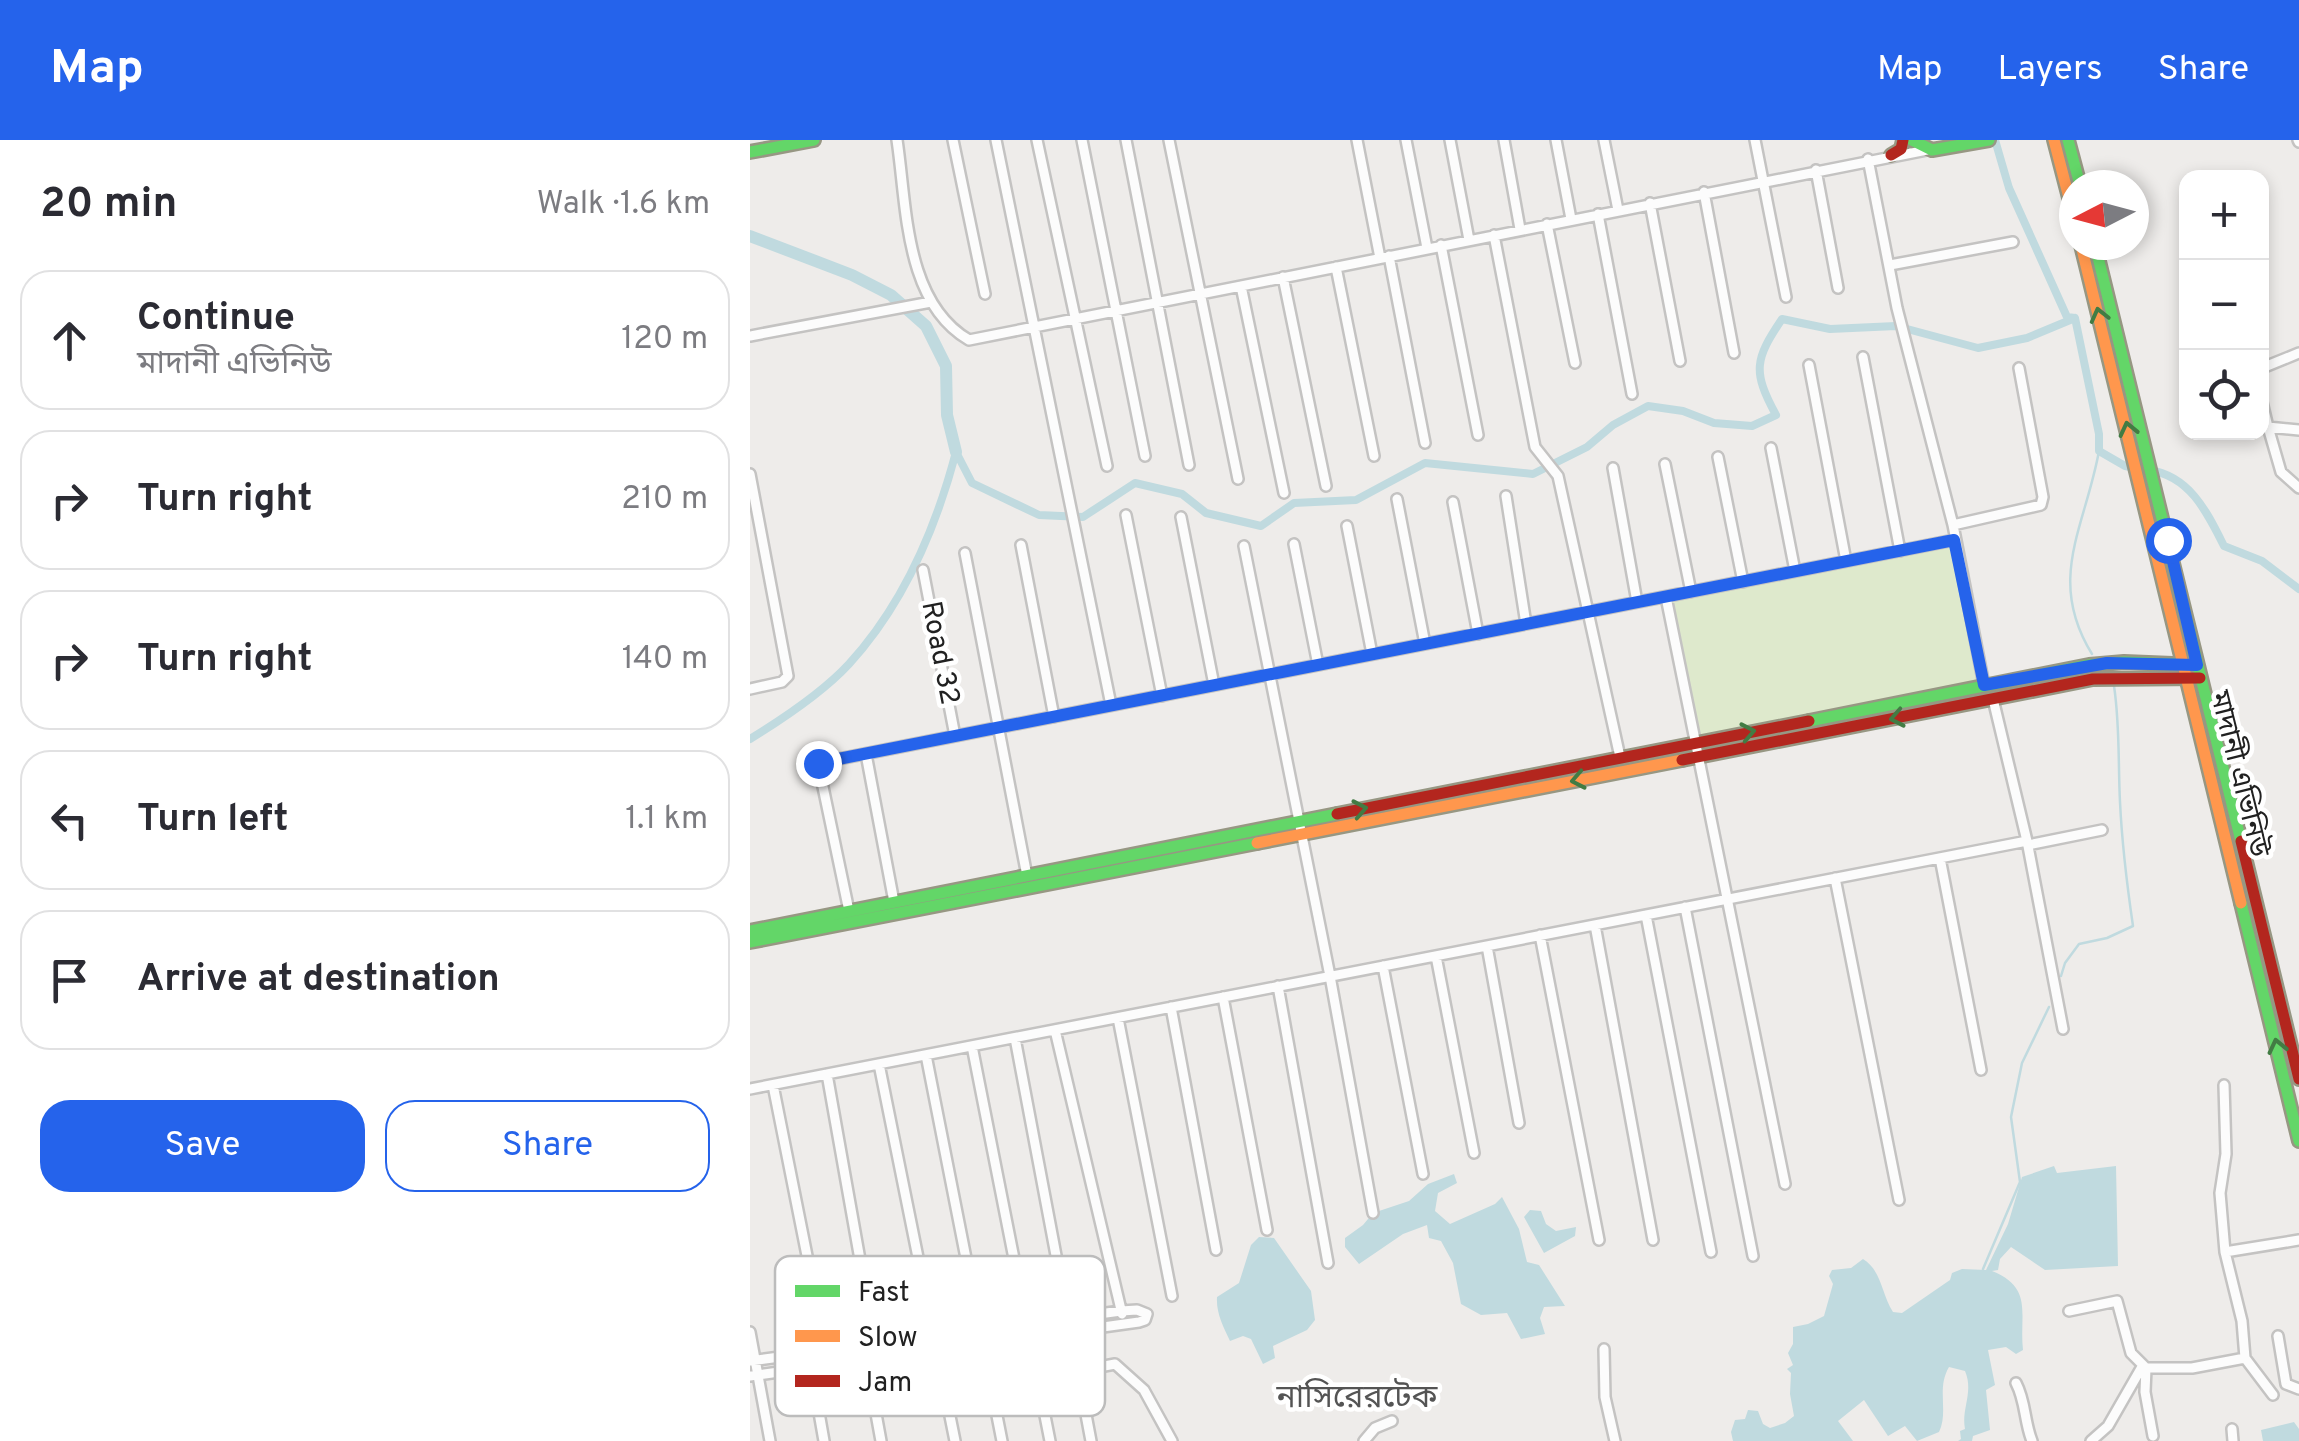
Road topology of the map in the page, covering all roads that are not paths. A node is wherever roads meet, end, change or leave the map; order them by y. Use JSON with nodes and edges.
{"nodes":[{"id":1,"x":812,"y":140,"type":"edge"},
{"id":2,"x":897,"y":140,"type":"edge"},
{"id":3,"x":953,"y":140,"type":"edge"},
{"id":4,"x":996,"y":140,"type":"edge"},
{"id":5,"x":1036,"y":140,"type":"edge"},
{"id":6,"x":1082,"y":140,"type":"edge"},
{"id":7,"x":1126,"y":140,"type":"edge"},
{"id":8,"x":1169,"y":140,"type":"edge"},
{"id":9,"x":1358,"y":140,"type":"edge"},
{"id":10,"x":1406,"y":140,"type":"edge"},
{"id":11,"x":1450,"y":140,"type":"edge"},
{"id":12,"x":1504,"y":140,"type":"edge"},
{"id":13,"x":1556,"y":140,"type":"edge"},
{"id":14,"x":1604,"y":140,"type":"edge"},
{"id":15,"x":1755,"y":140,"type":"edge"},
{"id":16,"x":1904,"y":140,"type":"edge"},
{"id":17,"x":1912,"y":140,"type":"edge"},
{"id":18,"x":1989,"y":140,"type":"edge"},
{"id":19,"x":2054,"y":140,"type":"edge"},
{"id":20,"x":2068,"y":140,"type":"edge"},
{"id":21,"x":768,"y":144,"type":"edge"},
{"id":22,"x":1926,"y":150,"type":"junction"},
{"id":23,"x":750,"y":152,"type":"edge"},
{"id":24,"x":1891,"y":155,"type":"junction"},
{"id":25,"x":1868,"y":159,"type":"junction"},
{"id":26,"x":1816,"y":170,"type":"junction"},
{"id":27,"x":2062,"y":170,"type":"edge"},
{"id":28,"x":2076,"y":170,"type":"edge"},
{"id":29,"x":1763,"y":180,"type":"junction"},
{"id":30,"x":1704,"y":192,"type":"junction"},
{"id":31,"x":1650,"y":203,"type":"junction"},
{"id":32,"x":1618,"y":210,"type":"junction"},
{"id":33,"x":1598,"y":214,"type":"junction"},
{"id":34,"x":1571,"y":219,"type":"junction"},
{"id":35,"x":1547,"y":224,"type":"junction"},
{"id":36,"x":1520,"y":230,"type":"junction"},
{"id":37,"x":1494,"y":235,"type":"junction"},
{"id":38,"x":1469,"y":240,"type":"junction"},
{"id":39,"x":2014,"y":242,"type":"dead end"},
{"id":40,"x":1441,"y":246,"type":"junction"},
{"id":41,"x":1427,"y":248,"type":"junction"},
{"id":42,"x":1384,"y":257,"type":"junction"},
{"id":43,"x":2085,"y":260,"type":"edge"},
{"id":44,"x":2100,"y":260,"type":"edge"},
{"id":45,"x":1890,"y":265,"type":"junction"},
{"id":46,"x":1336,"y":267,"type":"junction"},
{"id":47,"x":1282,"y":277,"type":"junction"},
{"id":48,"x":1241,"y":286,"type":"junction"},
{"id":49,"x":1838,"y":288,"type":"dead end"},
{"id":50,"x":986,"y":294,"type":"dead end"},
{"id":51,"x":1200,"y":294,"type":"junction"},
{"id":52,"x":1786,"y":297,"type":"dead end"},
{"id":53,"x":1159,"y":302,"type":"junction"},
{"id":54,"x":926,"y":304,"type":"junction"},
{"id":55,"x":1118,"y":310,"type":"junction"},
{"id":56,"x":1076,"y":319,"type":"junction"},
{"id":57,"x":1034,"y":328,"type":"junction"},
{"id":58,"x":750,"y":336,"type":"edge"},
{"id":59,"x":1734,"y":352,"type":"dead end"},
{"id":60,"x":2299,"y":353,"type":"edge"},
{"id":61,"x":1862,"y":356,"type":"dead end"},
{"id":62,"x":1680,"y":361,"type":"dead end"},
{"id":63,"x":1575,"y":363,"type":"dead end"},
{"id":64,"x":1809,"y":364,"type":"dead end"},
{"id":65,"x":2269,"y":365,"type":"edge"},
{"id":66,"x":2019,"y":368,"type":"dead end"},
{"id":67,"x":1632,"y":394,"type":"dead end"},
{"id":68,"x":2269,"y":426,"type":"edge"},
{"id":69,"x":2269,"y":430,"type":"edge"},
{"id":70,"x":2299,"y":430,"type":"edge"},
{"id":71,"x":1478,"y":435,"type":"dead end"},
{"id":72,"x":1426,"y":443,"type":"dead end"},
{"id":73,"x":1771,"y":448,"type":"dead end"},
{"id":74,"x":1145,"y":456,"type":"dead end"},
{"id":75,"x":1374,"y":456,"type":"dead end"},
{"id":76,"x":1718,"y":457,"type":"dead end"},
{"id":77,"x":1666,"y":464,"type":"dead end"},
{"id":78,"x":1190,"y":465,"type":"dead end"},
{"id":79,"x":1107,"y":466,"type":"dead end"},
{"id":80,"x":1613,"y":468,"type":"dead end"},
{"id":81,"x":2144,"y":468,"type":"junction"},
{"id":82,"x":750,"y":474,"type":"edge"},
{"id":83,"x":1238,"y":479,"type":"dead end"},
{"id":84,"x":1326,"y":486,"type":"dead end"},
{"id":85,"x":2299,"y":488,"type":"edge"},
{"id":86,"x":1284,"y":493,"type":"dead end"},
{"id":87,"x":1506,"y":496,"type":"dead end"},
{"id":88,"x":1397,"y":499,"type":"dead end"},
{"id":89,"x":1452,"y":502,"type":"dead end"},
{"id":90,"x":1126,"y":514,"type":"dead end"},
{"id":91,"x":1181,"y":517,"type":"dead end"},
{"id":92,"x":1953,"y":525,"type":"junction"},
{"id":93,"x":1347,"y":526,"type":"dead end"},
{"id":94,"x":1954,"y":540,"type":"junction"},
{"id":95,"x":1021,"y":544,"type":"dead end"},
{"id":96,"x":1294,"y":544,"type":"dead end"},
{"id":97,"x":1244,"y":546,"type":"dead end"},
{"id":98,"x":1900,"y":551,"type":"junction"},
{"id":99,"x":966,"y":553,"type":"dead end"},
{"id":100,"x":1846,"y":562,"type":"junction"},
{"id":101,"x":924,"y":570,"type":"dead end"},
{"id":102,"x":1795,"y":571,"type":"junction"},
{"id":103,"x":1743,"y":582,"type":"junction"},
{"id":104,"x":1691,"y":592,"type":"junction"},
{"id":105,"x":1666,"y":597,"type":"junction"},
{"id":106,"x":1637,"y":602,"type":"junction"},
{"id":107,"x":1589,"y":612,"type":"junction"},
{"id":108,"x":1526,"y":624,"type":"junction"},
{"id":109,"x":1478,"y":634,"type":"junction"},
{"id":110,"x":1425,"y":644,"type":"junction"},
{"id":111,"x":1372,"y":654,"type":"junction"},
{"id":112,"x":1318,"y":665,"type":"junction"},
{"id":113,"x":2192,"y":671,"type":"junction"},
{"id":114,"x":1268,"y":675,"type":"junction"},
{"id":115,"x":1984,"y":685,"type":"junction"},
{"id":116,"x":1214,"y":686,"type":"junction"},
{"id":117,"x":750,"y":689,"type":"edge"},
{"id":118,"x":1162,"y":696,"type":"junction"},
{"id":119,"x":1993,"y":699,"type":"junction"},
{"id":120,"x":1111,"y":706,"type":"junction"},
{"id":121,"x":1054,"y":717,"type":"junction"},
{"id":122,"x":998,"y":728,"type":"junction"},
{"id":123,"x":955,"y":736,"type":"junction"},
{"id":124,"x":1695,"y":742,"type":"junction"},
{"id":125,"x":866,"y":754,"type":"junction"},
{"id":126,"x":1620,"y":757,"type":"junction"},
{"id":127,"x":1696,"y":757,"type":"junction"},
{"id":128,"x":1300,"y":828,"type":"junction"},
{"id":129,"x":2102,"y":830,"type":"dead end"},
{"id":130,"x":2027,"y":843,"type":"junction"},
{"id":131,"x":2238,"y":855,"type":"junction"},
{"id":132,"x":1940,"y":858,"type":"junction"},
{"id":133,"x":1027,"y":876,"type":"junction"},
{"id":134,"x":1835,"y":878,"type":"junction"},
{"id":135,"x":1726,"y":899,"type":"junction"},
{"id":136,"x":894,"y":902,"type":"junction"},
{"id":137,"x":1685,"y":907,"type":"junction"},
{"id":138,"x":848,"y":911,"type":"junction"},
{"id":139,"x":1646,"y":915,"type":"junction"},
{"id":140,"x":1595,"y":924,"type":"junction"},
{"id":141,"x":750,"y":931,"type":"edge"},
{"id":142,"x":1540,"y":935,"type":"junction"},
{"id":143,"x":750,"y":942,"type":"edge"},
{"id":144,"x":1487,"y":946,"type":"junction"},
{"id":145,"x":1436,"y":956,"type":"junction"},
{"id":146,"x":1384,"y":966,"type":"junction"},
{"id":147,"x":1330,"y":976,"type":"junction"},
{"id":148,"x":1278,"y":986,"type":"junction"},
{"id":149,"x":1222,"y":997,"type":"junction"},
{"id":150,"x":1171,"y":1007,"type":"junction"},
{"id":151,"x":1118,"y":1018,"type":"junction"},
{"id":152,"x":2063,"y":1029,"type":"dead end"},
{"id":153,"x":1055,"y":1030,"type":"junction"},
{"id":154,"x":1015,"y":1038,"type":"junction"},
{"id":155,"x":972,"y":1046,"type":"junction"},
{"id":156,"x":926,"y":1055,"type":"junction"},
{"id":157,"x":879,"y":1064,"type":"junction"},
{"id":158,"x":1981,"y":1070,"type":"dead end"},
{"id":159,"x":826,"y":1074,"type":"junction"},
{"id":160,"x":2299,"y":1079,"type":"edge"},
{"id":161,"x":772,"y":1085,"type":"junction"},
{"id":162,"x":2224,"y":1085,"type":"dead end"},
{"id":163,"x":750,"y":1090,"type":"edge"},
{"id":164,"x":1520,"y":1123,"type":"dead end"},
{"id":165,"x":2299,"y":1141,"type":"edge"},
{"id":166,"x":1474,"y":1154,"type":"dead end"},
{"id":167,"x":1423,"y":1174,"type":"dead end"},
{"id":168,"x":1785,"y":1184,"type":"dead end"},
{"id":169,"x":1899,"y":1200,"type":"dead end"},
{"id":170,"x":1373,"y":1213,"type":"dead end"},
{"id":171,"x":1267,"y":1230,"type":"dead end"},
{"id":172,"x":1600,"y":1240,"type":"dead end"},
{"id":173,"x":1653,"y":1240,"type":"dead end"},
{"id":174,"x":2299,"y":1240,"type":"edge"},
{"id":175,"x":1216,"y":1250,"type":"dead end"},
{"id":176,"x":1710,"y":1252,"type":"dead end"},
{"id":177,"x":2225,"y":1252,"type":"junction"},
{"id":178,"x":807,"y":1256,"type":"edge"},
{"id":179,"x":858,"y":1256,"type":"edge"},
{"id":180,"x":919,"y":1256,"type":"edge"},
{"id":181,"x":967,"y":1256,"type":"edge"},
{"id":182,"x":1014,"y":1256,"type":"edge"},
{"id":183,"x":1057,"y":1256,"type":"edge"},
{"id":184,"x":1753,"y":1256,"type":"dead end"},
{"id":185,"x":1328,"y":1263,"type":"dead end"},
{"id":186,"x":1172,"y":1296,"type":"dead end"},
{"id":187,"x":2070,"y":1311,"type":"dead end"},
{"id":188,"x":1122,"y":1316,"type":"junction"},
{"id":189,"x":1105,"y":1317,"type":"edge"},
{"id":190,"x":1105,"y":1320,"type":"edge"},
{"id":191,"x":750,"y":1332,"type":"edge"},
{"id":192,"x":2278,"y":1336,"type":"dead end"},
{"id":193,"x":1604,"y":1348,"type":"dead end"},
{"id":194,"x":2245,"y":1358,"type":"junction"},
{"id":195,"x":752,"y":1361,"type":"edge"},
{"id":196,"x":1105,"y":1366,"type":"edge"},
{"id":197,"x":2145,"y":1367,"type":"junction"},
{"id":198,"x":754,"y":1375,"type":"edge"},
{"id":199,"x":2016,"y":1382,"type":"dead end"},
{"id":200,"x":2299,"y":1390,"type":"edge"},
{"id":201,"x":2273,"y":1395,"type":"dead end"},
{"id":202,"x":820,"y":1416,"type":"edge"},
{"id":203,"x":876,"y":1416,"type":"edge"},
{"id":204,"x":950,"y":1416,"type":"edge"},
{"id":205,"x":998,"y":1416,"type":"edge"},
{"id":206,"x":1045,"y":1416,"type":"edge"},
{"id":207,"x":1086,"y":1416,"type":"edge"},
{"id":208,"x":1392,"y":1420,"type":"dead end"},
{"id":209,"x":2154,"y":1436,"type":"dead end"},
{"id":210,"x":770,"y":1441,"type":"edge"},
{"id":211,"x":824,"y":1441,"type":"edge"},
{"id":212,"x":881,"y":1441,"type":"edge"},
{"id":213,"x":955,"y":1441,"type":"edge"},
{"id":214,"x":1002,"y":1441,"type":"edge"},
{"id":215,"x":1050,"y":1441,"type":"edge"},
{"id":216,"x":1091,"y":1441,"type":"edge"},
{"id":217,"x":1172,"y":1441,"type":"edge"},
{"id":218,"x":1364,"y":1441,"type":"edge"},
{"id":219,"x":1615,"y":1441,"type":"edge"},
{"id":220,"x":2032,"y":1441,"type":"edge"},
{"id":221,"x":2091,"y":1441,"type":"edge"}],
"edges":[{"from":1,"to":21,"type":"street"},
{"from":2,"to":54,"type":"street"},
{"from":3,"to":50,"type":"street"},
{"from":4,"to":57,"type":"street"},
{"from":5,"to":56,"type":"street"},
{"from":6,"to":55,"type":"street"},
{"from":7,"to":53,"type":"street"},
{"from":8,"to":51,"type":"street"},
{"from":9,"to":42,"type":"street"},
{"from":10,"to":41,"type":"street"},
{"from":11,"to":38,"type":"street"},
{"from":12,"to":36,"type":"street"},
{"from":13,"to":34,"type":"street"},
{"from":14,"to":32,"type":"street"},
{"from":15,"to":29,"type":"street"},
{"from":16,"to":24,"type":"street"},
{"from":17,"to":22,"type":"street"},
{"from":18,"to":22,"type":"street"},
{"from":19,"to":27,"type":"street"},
{"from":20,"to":28,"type":"street"},
{"from":21,"to":23,"type":"street"},
{"from":22,"to":24,"type":"street"},
{"from":24,"to":25,"type":"street"},
{"from":25,"to":26,"type":"street"},
{"from":25,"to":45,"type":"street"},
{"from":26,"to":29,"type":"street"},
{"from":26,"to":49,"type":"street"},
{"from":29,"to":30,"type":"street"},
{"from":29,"to":52,"type":"street"},
{"from":30,"to":31,"type":"street"},
{"from":30,"to":59,"type":"street"},
{"from":31,"to":32,"type":"street"},
{"from":31,"to":62,"type":"street"},
{"from":32,"to":33,"type":"street"},
{"from":33,"to":34,"type":"street"},
{"from":33,"to":67,"type":"street"},
{"from":34,"to":35,"type":"street"},
{"from":35,"to":36,"type":"street"},
{"from":35,"to":63,"type":"street"},
{"from":36,"to":37,"type":"street"},
{"from":37,"to":38,"type":"street"},
{"from":37,"to":107,"type":"street"},
{"from":38,"to":40,"type":"street"},
{"from":39,"to":45,"type":"street"},
{"from":40,"to":41,"type":"street"},
{"from":40,"to":71,"type":"street"},
{"from":41,"to":42,"type":"street"},
{"from":42,"to":46,"type":"street"},
{"from":42,"to":72,"type":"street"},
{"from":81,"to":43,"type":"street","one_way":true},
{"from":44,"to":81,"type":"street"},
{"from":45,"to":92,"type":"street"},
{"from":46,"to":47,"type":"street"},
{"from":46,"to":75,"type":"street"},
{"from":47,"to":48,"type":"street"},
{"from":47,"to":84,"type":"street"},
{"from":48,"to":51,"type":"street"},
{"from":48,"to":86,"type":"street"},
{"from":51,"to":53,"type":"street"},
{"from":51,"to":83,"type":"street"},
{"from":53,"to":55,"type":"street"},
{"from":53,"to":78,"type":"street"},
{"from":54,"to":57,"type":"street"},
{"from":54,"to":58,"type":"street"},
{"from":55,"to":56,"type":"street"},
{"from":55,"to":74,"type":"street"},
{"from":56,"to":57,"type":"street"},
{"from":56,"to":79,"type":"street"},
{"from":57,"to":120,"type":"street"},
{"from":60,"to":65,"type":"street"},
{"from":61,"to":98,"type":"street"},
{"from":64,"to":100,"type":"street"},
{"from":66,"to":92,"type":"street"},
{"from":68,"to":70,"type":"street"},
{"from":69,"to":85,"type":"street"},
{"from":73,"to":102,"type":"street"},
{"from":76,"to":103,"type":"street"},
{"from":77,"to":104,"type":"street"},
{"from":80,"to":106,"type":"street"},
{"from":81,"to":113,"type":"street","name":"মাদানী এভিনিউ"},
{"from":82,"to":117,"type":"street"},
{"from":87,"to":108,"type":"street"},
{"from":88,"to":110,"type":"street"},
{"from":89,"to":109,"type":"street"},
{"from":90,"to":118,"type":"street"},
{"from":91,"to":116,"type":"street"},
{"from":92,"to":94,"type":"street"},
{"from":93,"to":111,"type":"street"},
{"from":94,"to":98,"type":"street"},
{"from":94,"to":115,"type":"street"},
{"from":95,"to":121,"type":"street"},
{"from":96,"to":112,"type":"street"},
{"from":97,"to":114,"type":"street"},
{"from":98,"to":100,"type":"street"},
{"from":99,"to":122,"type":"street"},
{"from":100,"to":102,"type":"street"},
{"from":101,"to":123,"type":"street","name":"Road 32"},
{"from":102,"to":103,"type":"street"},
{"from":103,"to":104,"type":"street"},
{"from":104,"to":105,"type":"street"},
{"from":105,"to":106,"type":"street"},
{"from":105,"to":124,"type":"street"},
{"from":106,"to":107,"type":"street"},
{"from":107,"to":108,"type":"street"},
{"from":107,"to":126,"type":"street"},
{"from":108,"to":109,"type":"street"},
{"from":109,"to":110,"type":"street"},
{"from":110,"to":111,"type":"street"},
{"from":111,"to":112,"type":"street"},
{"from":112,"to":114,"type":"street"},
{"from":113,"to":115,"type":"street"},
{"from":113,"to":119,"type":"street"},
{"from":113,"to":131,"type":"street","name":"মাদানী এভিনিউ"},
{"from":114,"to":116,"type":"street"},
{"from":114,"to":128,"type":"street"},
{"from":115,"to":119,"type":"street"},
{"from":124,"to":115,"type":"street","one_way":true},
{"from":116,"to":118,"type":"street"},
{"from":118,"to":120,"type":"street"},
{"from":119,"to":127,"type":"street","one_way":true},
{"from":119,"to":130,"type":"street"},
{"from":120,"to":121,"type":"street"},
{"from":121,"to":122,"type":"street"},
{"from":122,"to":123,"type":"street"},
{"from":122,"to":133,"type":"street"},
{"from":123,"to":125,"type":"street"},
{"from":124,"to":126,"type":"street"},
{"from":124,"to":127,"type":"street"},
{"from":125,"to":136,"type":"street"},
{"from":125,"to":138,"type":"street"},
{"from":128,"to":126,"type":"street","one_way":true},
{"from":127,"to":128,"type":"street","one_way":true},
{"from":127,"to":135,"type":"street"},
{"from":128,"to":133,"type":"street"},
{"from":128,"to":143,"type":"street"},
{"from":128,"to":147,"type":"street"},
{"from":129,"to":130,"type":"street"},
{"from":130,"to":132,"type":"street"},
{"from":130,"to":152,"type":"street"},
{"from":131,"to":160,"type":"street","name":"মাদানী এভিনিউ"},
{"from":165,"to":131,"type":"street","name":"মাদানী এভিনিউ","one_way":true},
{"from":132,"to":134,"type":"street"},
{"from":132,"to":158,"type":"street"},
{"from":133,"to":136,"type":"street"},
{"from":134,"to":135,"type":"street"},
{"from":134,"to":169,"type":"street"},
{"from":135,"to":137,"type":"street"},
{"from":135,"to":168,"type":"street"},
{"from":136,"to":138,"type":"street"},
{"from":137,"to":139,"type":"street"},
{"from":137,"to":184,"type":"street"},
{"from":138,"to":141,"type":"street"},
{"from":139,"to":140,"type":"street"},
{"from":139,"to":176,"type":"street"},
{"from":140,"to":142,"type":"street"},
{"from":140,"to":173,"type":"street"},
{"from":142,"to":144,"type":"street"},
{"from":142,"to":172,"type":"street"},
{"from":144,"to":145,"type":"street"},
{"from":144,"to":164,"type":"street"},
{"from":145,"to":146,"type":"street"},
{"from":145,"to":166,"type":"street"},
{"from":146,"to":147,"type":"street"},
{"from":146,"to":167,"type":"street"},
{"from":147,"to":148,"type":"street"},
{"from":147,"to":170,"type":"street"},
{"from":148,"to":149,"type":"street"},
{"from":148,"to":185,"type":"street"},
{"from":149,"to":150,"type":"street"},
{"from":149,"to":171,"type":"street"},
{"from":150,"to":151,"type":"street"},
{"from":150,"to":175,"type":"street"},
{"from":151,"to":153,"type":"street"},
{"from":151,"to":186,"type":"street"},
{"from":153,"to":154,"type":"street"},
{"from":153,"to":188,"type":"street"},
{"from":154,"to":155,"type":"street"},
{"from":154,"to":183,"type":"street"},
{"from":155,"to":156,"type":"street"},
{"from":155,"to":182,"type":"street"},
{"from":156,"to":157,"type":"street"},
{"from":156,"to":181,"type":"street"},
{"from":157,"to":159,"type":"street"},
{"from":157,"to":180,"type":"street"},
{"from":159,"to":161,"type":"street"},
{"from":159,"to":179,"type":"street"},
{"from":161,"to":163,"type":"street"},
{"from":161,"to":178,"type":"street"},
{"from":162,"to":177,"type":"street"},
{"from":174,"to":177,"type":"street"},
{"from":177,"to":194,"type":"street"},
{"from":187,"to":197,"type":"street"},
{"from":188,"to":189,"type":"street"},
{"from":188,"to":190,"type":"street"},
{"from":191,"to":195,"type":"street"},
{"from":192,"to":200,"type":"street"},
{"from":193,"to":219,"type":"street"},
{"from":194,"to":197,"type":"street"},
{"from":194,"to":201,"type":"street"},
{"from":195,"to":198,"type":"street"},
{"from":196,"to":217,"type":"street"},
{"from":197,"to":209,"type":"street"},
{"from":197,"to":221,"type":"street"},
{"from":198,"to":210,"type":"street"},
{"from":199,"to":220,"type":"street"},
{"from":202,"to":211,"type":"street"},
{"from":203,"to":212,"type":"street"},
{"from":204,"to":213,"type":"street"},
{"from":205,"to":214,"type":"street"},
{"from":206,"to":215,"type":"street"},
{"from":207,"to":216,"type":"street"},
{"from":208,"to":218,"type":"street"}]}
